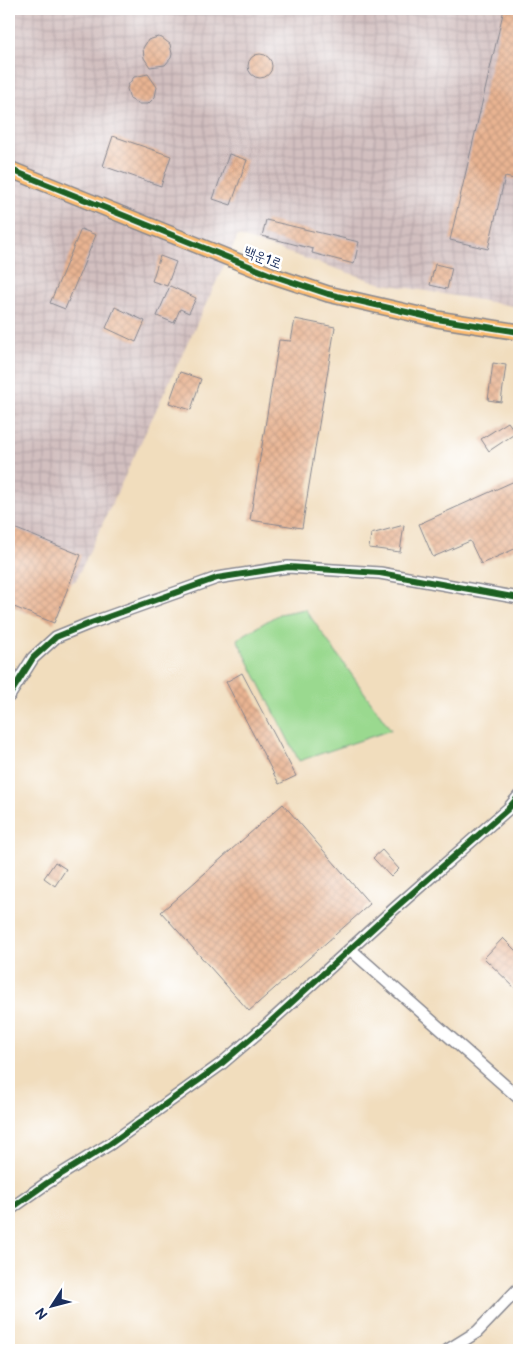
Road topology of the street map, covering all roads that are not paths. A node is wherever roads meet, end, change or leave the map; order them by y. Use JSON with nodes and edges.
{"nodes":[{"id":1,"x":9,"y":169,"type":"edge"},
{"id":2,"x":519,"y":332,"type":"edge"},
{"id":3,"x":519,"y":598,"type":"edge"},
{"id":4,"x":9,"y":696,"type":"edge"},
{"id":5,"x":519,"y":796,"type":"edge"},
{"id":6,"x":350,"y":949,"type":"junction"},
{"id":7,"x":519,"y":1098,"type":"edge"},
{"id":8,"x":9,"y":1210,"type":"edge"},
{"id":9,"x":519,"y":1288,"type":"edge"},
{"id":10,"x":448,"y":1350,"type":"edge"}],
"edges":[{"from":1,"to":2,"type":"main road","name":"백운1로"},
{"from":3,"to":4,"type":"street"},
{"from":5,"to":6,"type":"street"},
{"from":6,"to":7,"type":"street"},
{"from":6,"to":8,"type":"street"},
{"from":9,"to":10,"type":"street"}]}
